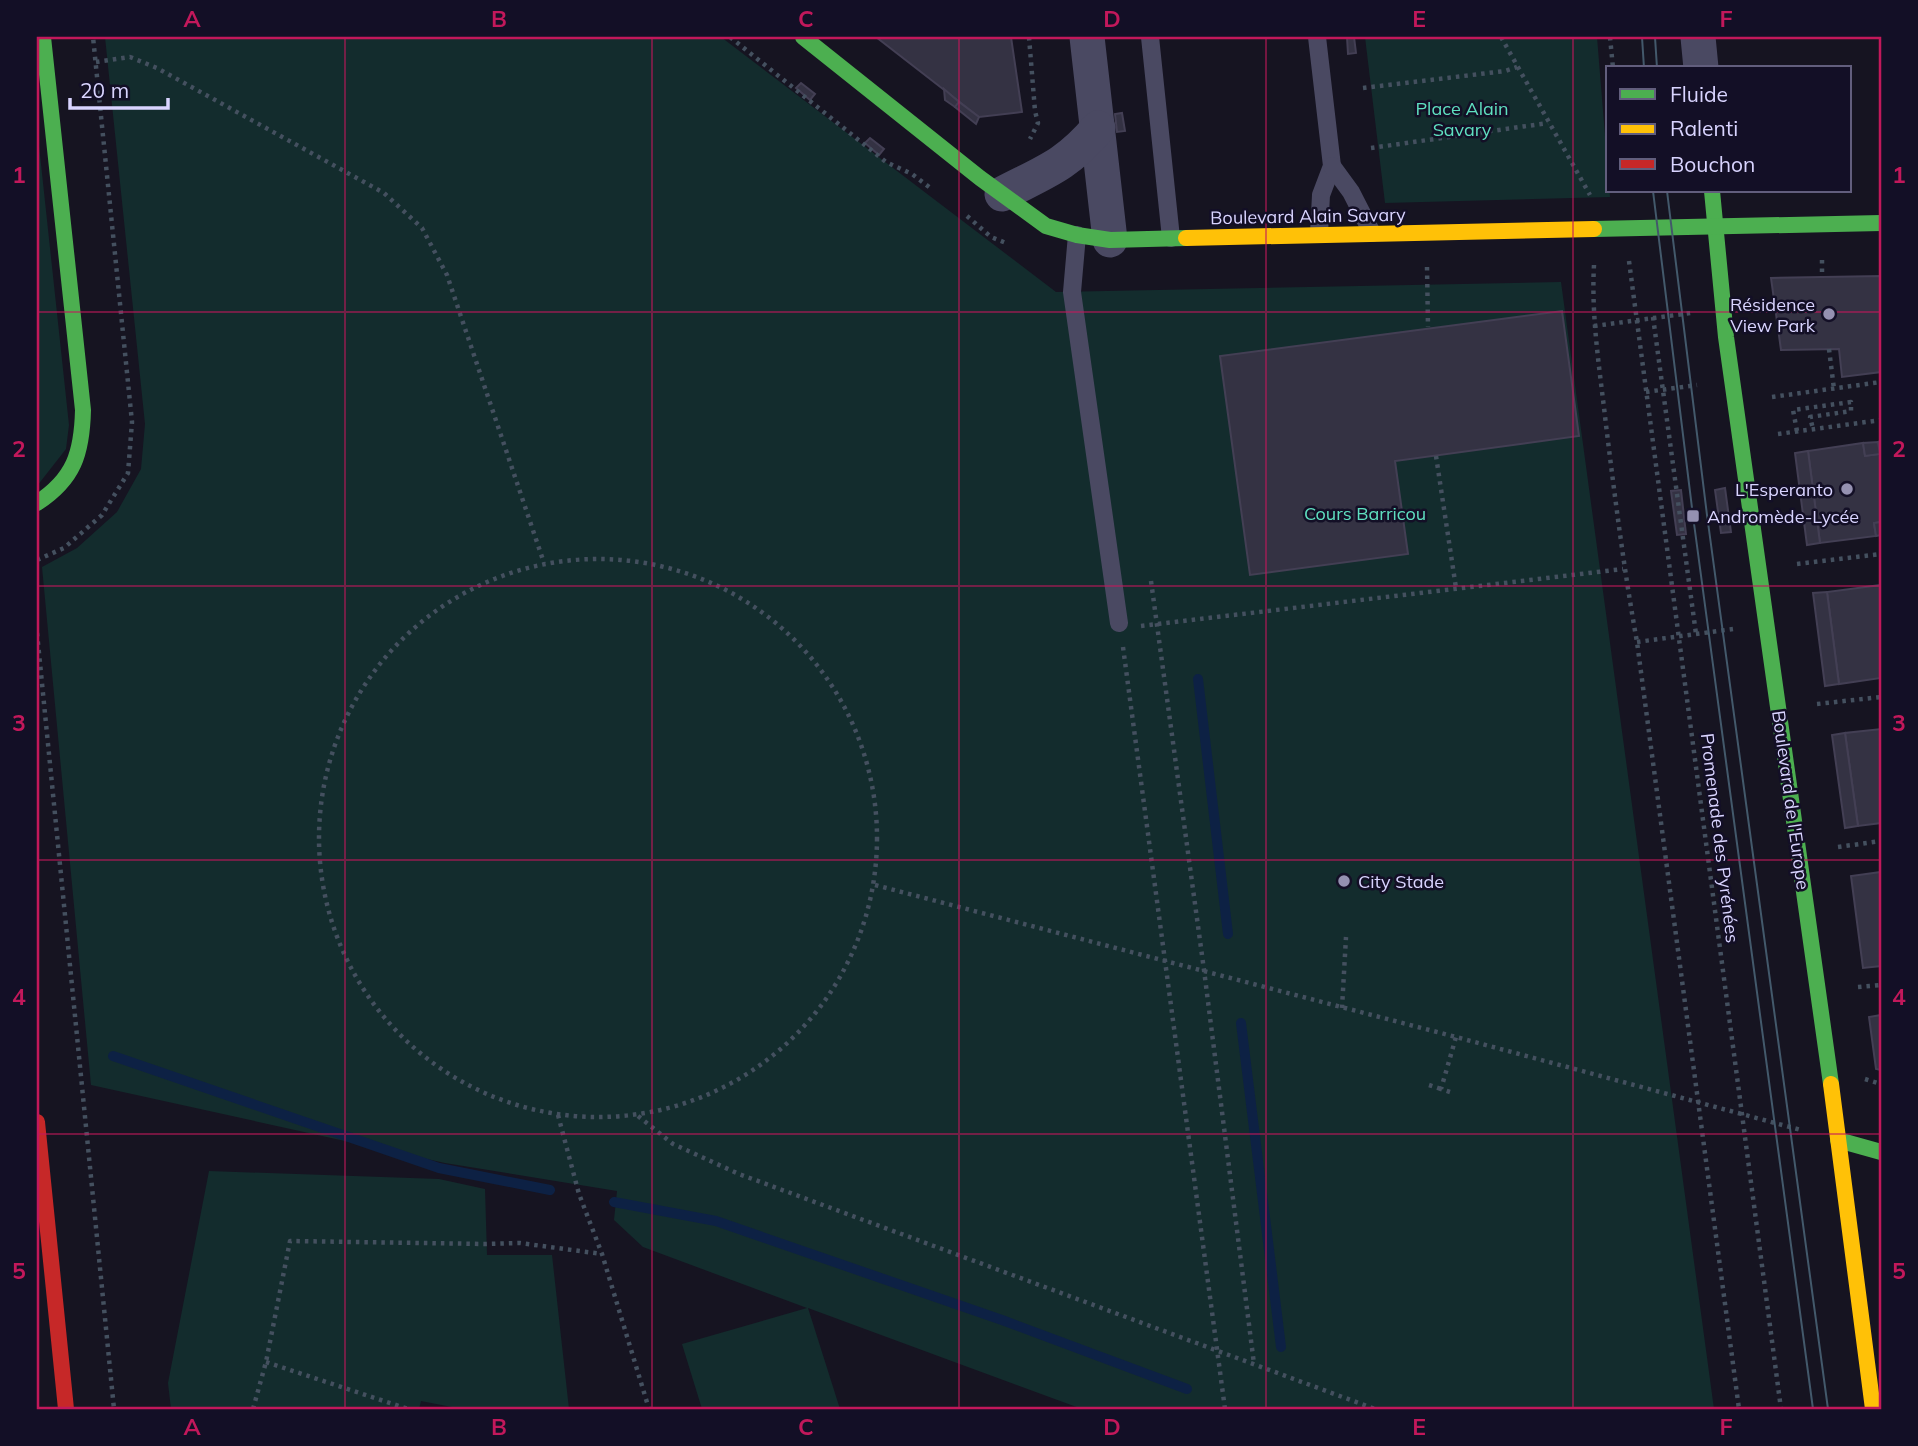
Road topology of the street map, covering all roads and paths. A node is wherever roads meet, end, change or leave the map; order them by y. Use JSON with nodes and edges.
{"nodes":[{"id":1,"x":43,"y":37,"type":"edge"},
{"id":2,"x":730,"y":37,"type":"edge"},
{"id":3,"x":803,"y":37,"type":"edge"},
{"id":4,"x":1028,"y":37,"type":"edge"},
{"id":5,"x":1087,"y":37,"type":"edge"},
{"id":6,"x":1150,"y":37,"type":"edge"},
{"id":7,"x":1317,"y":37,"type":"edge"},
{"id":8,"x":1501,"y":37,"type":"edge"},
{"id":9,"x":1610,"y":37,"type":"edge"},
{"id":10,"x":1698,"y":37,"type":"edge"},
{"id":11,"x":96,"y":62,"type":"dead end"},
{"id":12,"x":1613,"y":66,"type":"edge"},
{"id":13,"x":1701,"y":66,"type":"edge"},
{"id":14,"x":1517,"y":67,"type":"junction"},
{"id":15,"x":1363,"y":88,"type":"dead end"},
{"id":16,"x":1548,"y":124,"type":"junction"},
{"id":17,"x":1098,"y":128,"type":"junction"},
{"id":18,"x":1022,"y":143,"type":"dead end"},
{"id":19,"x":1371,"y":148,"type":"dead end"},
{"id":20,"x":1332,"y":166,"type":"junction"},
{"id":21,"x":991,"y":186,"type":"junction"},
{"id":22,"x":934,"y":191,"type":"dead end"},
{"id":23,"x":1712,"y":192,"type":"edge"},
{"id":24,"x":1592,"y":198,"type":"dead end"},
{"id":25,"x":1881,"y":223,"type":"edge"},
{"id":26,"x":1714,"y":226,"type":"junction"},
{"id":27,"x":1372,"y":233,"type":"junction"},
{"id":28,"x":1319,"y":234,"type":"junction"},
{"id":29,"x":1093,"y":238,"type":"junction"},
{"id":30,"x":1171,"y":238,"type":"junction"},
{"id":31,"x":1015,"y":247,"type":"dead end"},
{"id":32,"x":1822,"y":260,"type":"dead end"},
{"id":33,"x":1594,"y":269,"type":"dead end"},
{"id":34,"x":1630,"y":270,"type":"dead end"},
{"id":35,"x":1427,"y":275,"type":"dead end"},
{"id":36,"x":1822,"y":276,"type":"dead end"},
{"id":37,"x":1723,"y":310,"type":"junction"},
{"id":38,"x":1653,"y":317,"type":"junction"},
{"id":39,"x":1637,"y":320,"type":"junction"},
{"id":40,"x":1594,"y":326,"type":"junction"},
{"id":41,"x":1429,"y":327,"type":"dead end"},
{"id":42,"x":1829,"y":349,"type":"dead end"},
{"id":43,"x":1881,"y":382,"type":"edge"},
{"id":44,"x":1705,"y":384,"type":"dead end"},
{"id":45,"x":1834,"y":389,"type":"junction"},
{"id":46,"x":1663,"y":390,"type":"junction"},
{"id":47,"x":1646,"y":392,"type":"junction"},
{"id":48,"x":1772,"y":397,"type":"dead end"},
{"id":49,"x":1881,"y":420,"type":"edge"},
{"id":50,"x":1813,"y":429,"type":"junction"},
{"id":51,"x":1797,"y":431,"type":"junction"},
{"id":52,"x":1778,"y":434,"type":"dead end"},
{"id":53,"x":1436,"y":456,"type":"dead end"},
{"id":54,"x":37,"y":503,"type":"edge"},
{"id":55,"x":1881,"y":554,"type":"edge"},
{"id":56,"x":544,"y":563,"type":"junction"},
{"id":57,"x":1797,"y":564,"type":"dead end"},
{"id":58,"x":1623,"y":569,"type":"junction"},
{"id":59,"x":1151,"y":580,"type":"dead end"},
{"id":60,"x":1456,"y":589,"type":"junction"},
{"id":61,"x":1156,"y":625,"type":"junction"},
{"id":62,"x":1120,"y":626,"type":"junction"},
{"id":63,"x":37,"y":633,"type":"edge"},
{"id":64,"x":1696,"y":634,"type":"dead end"},
{"id":65,"x":1659,"y":639,"type":"dead end"},
{"id":66,"x":1637,"y":642,"type":"junction"},
{"id":67,"x":1881,"y":697,"type":"edge"},
{"id":68,"x":1817,"y":704,"type":"dead end"},
{"id":69,"x":1881,"y":841,"type":"edge"},
{"id":70,"x":1838,"y":847,"type":"dead end"},
{"id":71,"x":875,"y":885,"type":"junction"},
{"id":72,"x":1346,"y":937,"type":"dead end"},
{"id":73,"x":1165,"y":962,"type":"junction"},
{"id":74,"x":1204,"y":970,"type":"junction"},
{"id":75,"x":1881,"y":985,"type":"edge"},
{"id":76,"x":1858,"y":987,"type":"dead end"},
{"id":77,"x":1342,"y":1008,"type":"junction"},
{"id":78,"x":1456,"y":1037,"type":"junction"},
{"id":79,"x":1429,"y":1085,"type":"dead end"},
{"id":80,"x":1441,"y":1089,"type":"junction"},
{"id":81,"x":1450,"y":1092,"type":"dead end"},
{"id":82,"x":1700,"y":1103,"type":"junction"},
{"id":83,"x":1741,"y":1114,"type":"junction"},
{"id":84,"x":558,"y":1115,"type":"junction"},
{"id":85,"x":637,"y":1115,"type":"junction"},
{"id":86,"x":37,"y":1122,"type":"edge"},
{"id":87,"x":1805,"y":1131,"type":"dead end"},
{"id":88,"x":1838,"y":1140,"type":"junction"},
{"id":89,"x":1881,"y":1152,"type":"edge"},
{"id":90,"x":602,"y":1254,"type":"junction"},
{"id":91,"x":1219,"y":1352,"type":"junction"},
{"id":92,"x":266,"y":1362,"type":"junction"},
{"id":93,"x":1254,"y":1364,"type":"junction"},
{"id":94,"x":66,"y":1409,"type":"edge"},
{"id":95,"x":114,"y":1409,"type":"edge"},
{"id":96,"x":253,"y":1409,"type":"edge"},
{"id":97,"x":408,"y":1409,"type":"edge"},
{"id":98,"x":649,"y":1409,"type":"edge"},
{"id":99,"x":1225,"y":1409,"type":"edge"},
{"id":100,"x":1375,"y":1409,"type":"edge"},
{"id":101,"x":1739,"y":1409,"type":"edge"},
{"id":102,"x":1781,"y":1409,"type":"edge"},
{"id":103,"x":1873,"y":1409,"type":"edge"}],
"edges":[{"from":1,"to":54,"type":"street"},
{"from":2,"to":22,"type":"path"},
{"from":3,"to":21,"type":"street","name":"Boulevard Alain Savary"},
{"from":4,"to":18,"type":"path"},
{"from":5,"to":17,"type":"street"},
{"from":6,"to":30,"type":"lane"},
{"from":7,"to":20,"type":"lane"},
{"from":8,"to":14,"type":"path"},
{"from":9,"to":12,"type":"path"},
{"from":10,"to":13,"type":"street"},
{"from":11,"to":56,"type":"path"},
{"from":14,"to":15,"type":"path"},
{"from":14,"to":16,"type":"path"},
{"from":16,"to":19,"type":"path"},
{"from":16,"to":24,"type":"path"},
{"from":17,"to":21,"type":"street"},
{"from":17,"to":29,"type":"street"},
{"from":20,"to":27,"type":"lane"},
{"from":20,"to":28,"type":"lane"},
{"from":21,"to":29,"type":"street","name":"Boulevard Alain Savary"},
{"from":21,"to":31,"type":"path"},
{"from":23,"to":26,"type":"street","name":"Boulevard de l'Europe"},
{"from":25,"to":26,"type":"street","name":"Boulevard Alain Savary"},
{"from":26,"to":27,"type":"street","name":"Boulevard Alain Savary"},
{"from":26,"to":37,"type":"street","name":"Boulevard de l'Europe"},
{"from":27,"to":28,"type":"street","name":"Boulevard Alain Savary"},
{"from":28,"to":30,"type":"street","name":"Boulevard Alain Savary"},
{"from":29,"to":30,"type":"street","name":"Boulevard Alain Savary"},
{"from":29,"to":62,"type":"lane"},
{"from":32,"to":36,"type":"path"},
{"from":33,"to":40,"type":"path"},
{"from":34,"to":39,"type":"path","name":"Promenade des Pyrénées"},
{"from":35,"to":41,"type":"path"},
{"from":37,"to":38,"type":"path"},
{"from":37,"to":88,"type":"street","name":"Boulevard de l'Europe"},
{"from":38,"to":39,"type":"path"},
{"from":38,"to":46,"type":"path"},
{"from":39,"to":40,"type":"path"},
{"from":39,"to":47,"type":"path","name":"Promenade des Pyrénées"},
{"from":40,"to":58,"type":"path"},
{"from":42,"to":45,"type":"path"},
{"from":43,"to":45,"type":"path"},
{"from":44,"to":46,"type":"path"},
{"from":45,"to":48,"type":"path"},
{"from":46,"to":47,"type":"path"},
{"from":46,"to":64,"type":"path"},
{"from":47,"to":83,"type":"path","name":"Promenade des Pyrénées"},
{"from":49,"to":50,"type":"path"},
{"from":50,"to":51,"type":"path"},
{"from":50,"to":51,"type":"path"},
{"from":51,"to":52,"type":"path"},
{"from":53,"to":60,"type":"path"},
{"from":55,"to":57,"type":"path"},
{"from":56,"to":71,"type":"path"},
{"from":56,"to":84,"type":"path"},
{"from":58,"to":60,"type":"path"},
{"from":58,"to":66,"type":"path"},
{"from":59,"to":61,"type":"path"},
{"from":60,"to":61,"type":"path"},
{"from":61,"to":62,"type":"path"},
{"from":61,"to":74,"type":"path"},
{"from":62,"to":73,"type":"path"},
{"from":63,"to":95,"type":"path"},
{"from":65,"to":66,"type":"path"},
{"from":66,"to":82,"type":"path"},
{"from":67,"to":68,"type":"path"},
{"from":69,"to":70,"type":"path"},
{"from":71,"to":73,"type":"path"},
{"from":71,"to":85,"type":"path"},
{"from":72,"to":77,"type":"path"},
{"from":73,"to":74,"type":"path"},
{"from":73,"to":91,"type":"path"},
{"from":74,"to":77,"type":"path"},
{"from":74,"to":93,"type":"path"},
{"from":75,"to":76,"type":"path"},
{"from":77,"to":78,"type":"path"},
{"from":78,"to":80,"type":"path"},
{"from":78,"to":82,"type":"path"},
{"from":79,"to":80,"type":"path"},
{"from":80,"to":81,"type":"path"},
{"from":82,"to":83,"type":"path"},
{"from":82,"to":101,"type":"path"},
{"from":83,"to":87,"type":"path"},
{"from":83,"to":102,"type":"path","name":"Promenade des Pyrénées"},
{"from":84,"to":85,"type":"path"},
{"from":84,"to":90,"type":"path"},
{"from":85,"to":91,"type":"path"},
{"from":86,"to":94,"type":"street"},
{"from":88,"to":89,"type":"street"},
{"from":88,"to":103,"type":"street","name":"Boulevard de l'Europe"},
{"from":90,"to":92,"type":"path"},
{"from":90,"to":98,"type":"path"},
{"from":91,"to":93,"type":"path"},
{"from":91,"to":99,"type":"path"},
{"from":92,"to":96,"type":"path"},
{"from":92,"to":97,"type":"path"},
{"from":93,"to":100,"type":"path"}]}
